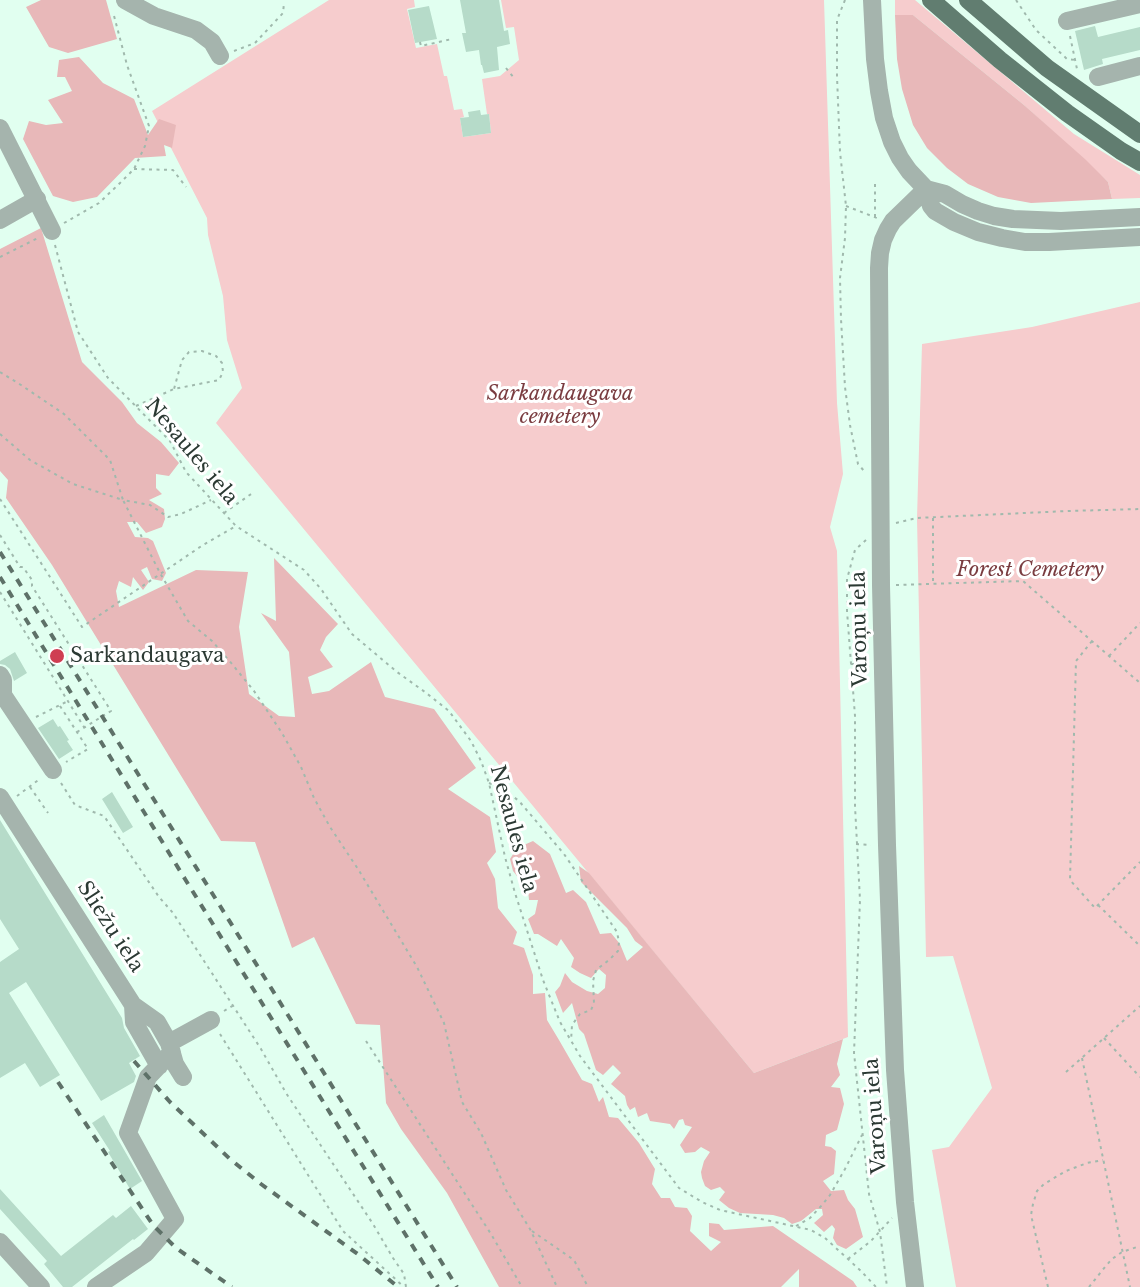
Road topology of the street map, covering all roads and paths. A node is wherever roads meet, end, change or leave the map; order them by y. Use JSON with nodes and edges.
{"nodes":[{"id":1,"x":845,"y":0,"type":"edge"},
{"id":2,"x":872,"y":0,"type":"edge"},
{"id":3,"x":931,"y":0,"type":"edge"},
{"id":4,"x":968,"y":0,"type":"edge"},
{"id":5,"x":1016,"y":0,"type":"edge"},
{"id":6,"x":284,"y":3,"type":"dead end"},
{"id":7,"x":1140,"y":4,"type":"edge"},
{"id":8,"x":119,"y":5,"type":"edge"},
{"id":9,"x":1067,"y":21,"type":"joint"},
{"id":10,"x":452,"y":39,"type":"dead end"},
{"id":11,"x":420,"y":42,"type":"dead end"},
{"id":12,"x":220,"y":56,"type":"joint"},
{"id":13,"x":1075,"y":60,"type":"junction"},
{"id":14,"x":1140,"y":66,"type":"edge"},
{"id":15,"x":506,"y":68,"type":"dead end"},
{"id":16,"x":1098,"y":77,"type":"joint"},
{"id":17,"x":514,"y":78,"type":"dead end"},
{"id":18,"x":1140,"y":134,"type":"edge"},
{"id":19,"x":2,"y":135,"type":"edge"},
{"id":20,"x":1140,"y":162,"type":"edge"},
{"id":21,"x":134,"y":169,"type":"junction"},
{"id":22,"x":875,"y":184,"type":"dead end"},
{"id":23,"x":186,"y":188,"type":"dead end"},
{"id":24,"x":926,"y":189,"type":"junction"},
{"id":25,"x":37,"y":199,"type":"junction"},
{"id":26,"x":846,"y":206,"type":"junction"},
{"id":27,"x":75,"y":216,"type":"dead end"},
{"id":28,"x":1140,"y":217,"type":"edge"},
{"id":29,"x":0,"y":220,"type":"edge"},
{"id":30,"x":883,"y":221,"type":"junction"},
{"id":31,"x":52,"y":231,"type":"junction"},
{"id":32,"x":1140,"y":237,"type":"edge"},
{"id":33,"x":0,"y":257,"type":"edge"},
{"id":34,"x":0,"y":372,"type":"edge"},
{"id":35,"x":174,"y":389,"type":"junction"},
{"id":36,"x":136,"y":406,"type":"junction"},
{"id":37,"x":0,"y":434,"type":"edge"},
{"id":38,"x":880,"y":482,"type":"junction"},
{"id":39,"x":254,"y":492,"type":"dead end"},
{"id":40,"x":0,"y":499,"type":"edge"},
{"id":41,"x":123,"y":500,"type":"junction"},
{"id":42,"x":212,"y":500,"type":"junction"},
{"id":43,"x":1140,"y":509,"type":"edge"},
{"id":44,"x":224,"y":513,"type":"junction"},
{"id":45,"x":933,"y":518,"type":"junction"},
{"id":46,"x":236,"y":526,"type":"junction"},
{"id":47,"x":880,"y":526,"type":"junction"},
{"id":48,"x":0,"y":535,"type":"edge"},
{"id":49,"x":160,"y":573,"type":"junction"},
{"id":50,"x":933,"y":584,"type":"junction"},
{"id":51,"x":881,"y":585,"type":"junction"},
{"id":52,"x":0,"y":592,"type":"edge"},
{"id":53,"x":1140,"y":623,"type":"edge"},
{"id":54,"x":1092,"y":641,"type":"junction"},
{"id":55,"x":1109,"y":656,"type":"junction"},
{"id":56,"x":0,"y":675,"type":"edge"},
{"id":57,"x":1140,"y":683,"type":"edge"},
{"id":58,"x":2,"y":694,"type":"edge"},
{"id":59,"x":68,"y":701,"type":"junction"},
{"id":60,"x":23,"y":723,"type":"junction"},
{"id":61,"x":84,"y":727,"type":"junction"},
{"id":62,"x":77,"y":732,"type":"dead end"},
{"id":63,"x":53,"y":770,"type":"joint"},
{"id":64,"x":489,"y":783,"type":"junction"},
{"id":65,"x":30,"y":786,"type":"dead end"},
{"id":66,"x":0,"y":797,"type":"edge"},
{"id":67,"x":48,"y":813,"type":"dead end"},
{"id":68,"x":1140,"y":862,"type":"edge"},
{"id":69,"x":1098,"y":905,"type":"junction"},
{"id":70,"x":1140,"y":946,"type":"edge"},
{"id":71,"x":132,"y":1005,"type":"junction"},
{"id":72,"x":1140,"y":1006,"type":"edge"},
{"id":73,"x":211,"y":1020,"type":"joint"},
{"id":74,"x":1104,"y":1038,"type":"junction"},
{"id":75,"x":366,"y":1041,"type":"dead end"},
{"id":76,"x":571,"y":1042,"type":"junction"},
{"id":77,"x":170,"y":1047,"type":"junction"},
{"id":78,"x":1082,"y":1058,"type":"junction"},
{"id":79,"x":159,"y":1066,"type":"junction"},
{"id":80,"x":1066,"y":1072,"type":"dead end"},
{"id":81,"x":183,"y":1077,"type":"dead end"},
{"id":82,"x":1140,"y":1077,"type":"edge"},
{"id":83,"x":862,"y":1135,"type":"junction"},
{"id":84,"x":1103,"y":1160,"type":"junction"},
{"id":85,"x":905,"y":1202,"type":"junction"},
{"id":86,"x":795,"y":1226,"type":"junction"},
{"id":87,"x":530,"y":1229,"type":"junction"},
{"id":88,"x":880,"y":1232,"type":"junction"},
{"id":89,"x":0,"y":1242,"type":"edge"},
{"id":90,"x":1140,"y":1246,"type":"edge"},
{"id":91,"x":1122,"y":1252,"type":"junction"},
{"id":92,"x":848,"y":1259,"type":"junction"},
{"id":93,"x":41,"y":1287,"type":"edge"},
{"id":94,"x":96,"y":1287,"type":"edge"},
{"id":95,"x":405,"y":1287,"type":"edge"},
{"id":96,"x":522,"y":1287,"type":"edge"},
{"id":97,"x":557,"y":1287,"type":"edge"},
{"id":98,"x":588,"y":1287,"type":"edge"},
{"id":99,"x":876,"y":1287,"type":"edge"},
{"id":100,"x":887,"y":1287,"type":"edge"},
{"id":101,"x":915,"y":1287,"type":"edge"},
{"id":102,"x":1048,"y":1287,"type":"edge"},
{"id":103,"x":1089,"y":1287,"type":"edge"},
{"id":104,"x":1130,"y":1287,"type":"edge"}],
"edges":[{"from":1,"to":26,"type":"path"},
{"from":2,"to":24,"type":"street"},
{"from":3,"to":20,"type":"main road"},
{"from":4,"to":18,"type":"main road"},
{"from":5,"to":13,"type":"path"},
{"from":6,"to":12,"type":"path"},
{"from":7,"to":9,"type":"street"},
{"from":8,"to":12,"type":"street"},
{"from":8,"to":21,"type":"path"},
{"from":9,"to":13,"type":"path"},
{"from":10,"to":11,"type":"path"},
{"from":13,"to":16,"type":"path"},
{"from":14,"to":16,"type":"street"},
{"from":15,"to":17,"type":"path"},
{"from":19,"to":25,"type":"street"},
{"from":21,"to":23,"type":"path"},
{"from":21,"to":27,"type":"path"},
{"from":22,"to":30,"type":"path"},
{"from":24,"to":28,"type":"street"},
{"from":24,"to":30,"type":"street","name":"Varoņu iela"},
{"from":24,"to":32,"type":"street"},
{"from":25,"to":29,"type":"street"},
{"from":25,"to":31,"type":"street"},
{"from":26,"to":30,"type":"path"},
{"from":26,"to":38,"type":"path"},
{"from":30,"to":38,"type":"street","name":"Varoņu iela"},
{"from":31,"to":33,"type":"path"},
{"from":31,"to":36,"type":"path","name":"Nesaules iela"},
{"from":34,"to":41,"type":"path"},
{"from":35,"to":35,"type":"path"},
{"from":35,"to":36,"type":"path"},
{"from":36,"to":42,"type":"path","name":"Nesaules iela"},
{"from":37,"to":41,"type":"path"},
{"from":38,"to":47,"type":"street","name":"Varoņu iela"},
{"from":39,"to":44,"type":"path"},
{"from":40,"to":49,"type":"path"},
{"from":41,"to":42,"type":"path"},
{"from":41,"to":49,"type":"path"},
{"from":42,"to":44,"type":"path","name":"Nesaules iela"},
{"from":43,"to":45,"type":"path"},
{"from":44,"to":46,"type":"path","name":"Nesaules iela"},
{"from":45,"to":47,"type":"path"},
{"from":45,"to":50,"type":"path"},
{"from":46,"to":49,"type":"path"},
{"from":46,"to":64,"type":"path","name":"Nesaules iela"},
{"from":47,"to":51,"type":"street","name":"Varoņu iela"},
{"from":47,"to":83,"type":"path"},
{"from":48,"to":61,"type":"path"},
{"from":49,"to":87,"type":"path"},
{"from":50,"to":51,"type":"path"},
{"from":50,"to":54,"type":"path"},
{"from":51,"to":85,"type":"street","name":"Varoņu iela"},
{"from":52,"to":59,"type":"path"},
{"from":53,"to":55,"type":"path"},
{"from":54,"to":55,"type":"path"},
{"from":54,"to":69,"type":"path"},
{"from":55,"to":57,"type":"path"},
{"from":56,"to":58,"type":"street"},
{"from":58,"to":60,"type":"street"},
{"from":59,"to":60,"type":"path"},
{"from":59,"to":61,"type":"path"},
{"from":60,"to":63,"type":"street"},
{"from":61,"to":62,"type":"path"},
{"from":63,"to":95,"type":"path"},
{"from":64,"to":76,"type":"path","name":"Nesaules iela"},
{"from":64,"to":76,"type":"path"},
{"from":65,"to":67,"type":"path"},
{"from":66,"to":71,"type":"street","name":"Sliežu iela"},
{"from":68,"to":69,"type":"path"},
{"from":69,"to":70,"type":"path"},
{"from":71,"to":77,"type":"street","name":"Sliežu iela"},
{"from":71,"to":79,"type":"street"},
{"from":72,"to":74,"type":"path"},
{"from":73,"to":77,"type":"street"},
{"from":73,"to":95,"type":"path"},
{"from":74,"to":78,"type":"path"},
{"from":74,"to":82,"type":"path"},
{"from":75,"to":96,"type":"path"},
{"from":76,"to":86,"type":"path","name":"Nesaules iela"},
{"from":77,"to":79,"type":"street"},
{"from":77,"to":81,"type":"street","name":"Sliežu iela"},
{"from":78,"to":80,"type":"path"},
{"from":78,"to":84,"type":"path"},
{"from":79,"to":94,"type":"street"},
{"from":83,"to":86,"type":"path"},
{"from":83,"to":88,"type":"path"},
{"from":84,"to":91,"type":"path"},
{"from":84,"to":102,"type":"path"},
{"from":85,"to":88,"type":"path"},
{"from":85,"to":101,"type":"street","name":"Varoņu iela"},
{"from":86,"to":92,"type":"path","name":"Nesaules iela"},
{"from":87,"to":97,"type":"path"},
{"from":87,"to":98,"type":"path"},
{"from":88,"to":92,"type":"path"},
{"from":88,"to":100,"type":"path"},
{"from":89,"to":93,"type":"street"},
{"from":90,"to":91,"type":"path"},
{"from":91,"to":103,"type":"path"},
{"from":91,"to":104,"type":"path"},
{"from":92,"to":99,"type":"path","name":"Nesaules iela"}]}
